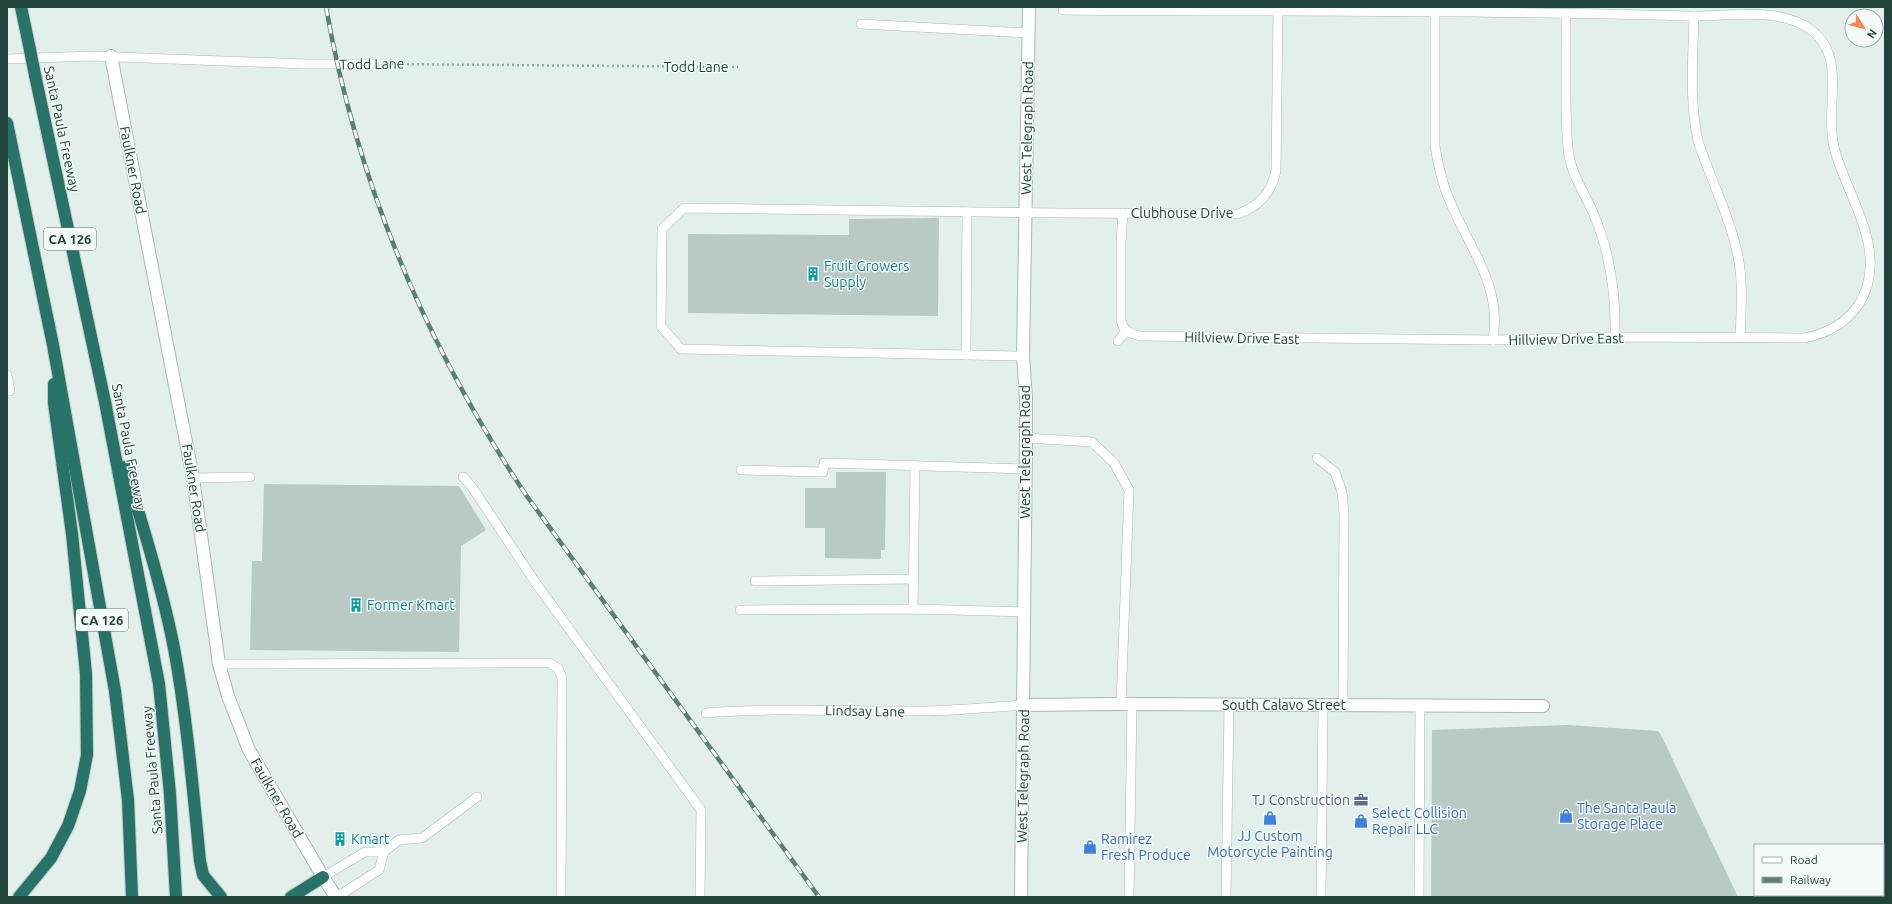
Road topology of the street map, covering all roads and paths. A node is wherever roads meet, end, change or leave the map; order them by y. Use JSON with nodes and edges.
{"nodes":[{"id":1,"x":21,"y":7,"type":"edge"},
{"id":2,"x":1029,"y":7,"type":"edge"},
{"id":3,"x":1063,"y":10,"type":"dead end"},
{"id":4,"x":1436,"y":11,"type":"junction"},
{"id":5,"x":1278,"y":12,"type":"junction"},
{"id":6,"x":1566,"y":13,"type":"junction"},
{"id":7,"x":1694,"y":16,"type":"junction"},
{"id":8,"x":861,"y":24,"type":"dead end"},
{"id":9,"x":1029,"y":33,"type":"junction"},
{"id":10,"x":111,"y":56,"type":"junction"},
{"id":11,"x":7,"y":59,"type":"edge"},
{"id":12,"x":372,"y":64,"type":"joint"},
{"id":13,"x":738,"y":67,"type":"dead end"},
{"id":14,"x":7,"y":123,"type":"edge"},
{"id":15,"x":967,"y":212,"type":"junction"},
{"id":16,"x":1026,"y":212,"type":"junction"},
{"id":17,"x":1123,"y":213,"type":"junction"},
{"id":18,"x":1126,"y":331,"type":"junction"},
{"id":19,"x":1615,"y":337,"type":"junction"},
{"id":20,"x":1740,"y":338,"type":"junction"},
{"id":21,"x":1494,"y":340,"type":"junction"},
{"id":22,"x":1118,"y":341,"type":"dead end"},
{"id":23,"x":53,"y":345,"type":"junction"},
{"id":24,"x":966,"y":355,"type":"junction"},
{"id":25,"x":1023,"y":356,"type":"junction"},
{"id":26,"x":7,"y":375,"type":"edge"},
{"id":27,"x":7,"y":391,"type":"edge"},
{"id":28,"x":105,"y":402,"type":"junction"},
{"id":29,"x":1026,"y":438,"type":"junction"},
{"id":30,"x":1317,"y":458,"type":"dead end"},
{"id":31,"x":914,"y":466,"type":"junction"},
{"id":32,"x":1026,"y":469,"type":"junction"},
{"id":33,"x":741,"y":470,"type":"dead end"},
{"id":34,"x":250,"y":477,"type":"dead end"},
{"id":35,"x":193,"y":478,"type":"junction"},
{"id":36,"x":464,"y":478,"type":"dead end"},
{"id":37,"x":913,"y":580,"type":"junction"},
{"id":38,"x":755,"y":581,"type":"dead end"},
{"id":39,"x":913,"y":609,"type":"junction"},
{"id":40,"x":740,"y":610,"type":"dead end"},
{"id":41,"x":1024,"y":612,"type":"junction"},
{"id":42,"x":218,"y":664,"type":"junction"},
{"id":43,"x":1126,"y":704,"type":"junction"},
{"id":44,"x":1024,"y":705,"type":"junction"},
{"id":45,"x":1229,"y":705,"type":"junction"},
{"id":46,"x":1323,"y":705,"type":"junction"},
{"id":47,"x":1343,"y":705,"type":"junction"},
{"id":48,"x":1420,"y":706,"type":"junction"},
{"id":49,"x":1543,"y":706,"type":"dead end"},
{"id":50,"x":706,"y":713,"type":"dead end"},
{"id":51,"x":477,"y":797,"type":"dead end"},
{"id":52,"x":374,"y":838,"type":"dead end"},
{"id":53,"x":384,"y":852,"type":"junction"},
{"id":54,"x":323,"y":877,"type":"junction"},
{"id":55,"x":19,"y":897,"type":"edge"},
{"id":56,"x":132,"y":897,"type":"edge"},
{"id":57,"x":176,"y":897,"type":"edge"},
{"id":58,"x":222,"y":897,"type":"edge"},
{"id":59,"x":291,"y":897,"type":"edge"},
{"id":60,"x":337,"y":897,"type":"edge"},
{"id":61,"x":561,"y":897,"type":"edge"},
{"id":62,"x":700,"y":897,"type":"edge"},
{"id":63,"x":1021,"y":897,"type":"edge"},
{"id":64,"x":1129,"y":897,"type":"edge"},
{"id":65,"x":1226,"y":897,"type":"edge"},
{"id":66,"x":1321,"y":897,"type":"edge"},
{"id":67,"x":1418,"y":897,"type":"edge"}],
"edges":[{"from":1,"to":28,"type":"highway","name":"Santa Paula Freeway","number":"CA 126","bridge":true},
{"from":2,"to":9,"type":"street","name":"West Telegraph Road"},
{"from":3,"to":5,"type":"lane","name":"Hillview Drive East"},
{"from":4,"to":5,"type":"lane","name":"Hillview Drive East"},
{"from":4,"to":6,"type":"lane","name":"Hillview Drive East"},
{"from":4,"to":21,"type":"lane"},
{"from":5,"to":17,"type":"lane","name":"Clubhouse Drive"},
{"from":6,"to":7,"type":"lane","name":"Hillview Drive East"},
{"from":6,"to":19,"type":"lane"},
{"from":7,"to":20,"type":"lane"},
{"from":7,"to":20,"type":"lane","name":"Hillview Drive East"},
{"from":8,"to":9,"type":"lane"},
{"from":9,"to":16,"type":"street","name":"West Telegraph Road"},
{"from":10,"to":11,"type":"lane","name":"Todd Lane"},
{"from":10,"to":12,"type":"lane","name":"Todd Lane"},
{"from":10,"to":35,"type":"street","name":"Faulkner Road"},
{"from":12,"to":13,"type":"path","name":"Todd Lane"},
{"from":14,"to":23,"type":"highway","name":"Santa Paula Freeway","number":"CA 126"},
{"from":15,"to":16,"type":"lane","name":"Clubhouse Drive"},
{"from":15,"to":24,"type":"lane"},
{"from":15,"to":24,"type":"lane","name":"Clubhouse Drive"},
{"from":16,"to":17,"type":"lane","name":"Clubhouse Drive"},
{"from":16,"to":25,"type":"street","name":"West Telegraph Road"},
{"from":17,"to":18,"type":"lane"},
{"from":18,"to":21,"type":"lane","name":"Hillview Drive East"},
{"from":18,"to":22,"type":"lane"},
{"from":19,"to":20,"type":"lane","name":"Hillview Drive East"},
{"from":19,"to":21,"type":"lane","name":"Hillview Drive East"},
{"from":23,"to":55,"type":"highway"},
{"from":23,"to":56,"type":"highway","name":"Santa Paula Freeway","number":"CA 126"},
{"from":24,"to":25,"type":"lane","name":"Clubhouse Drive"},
{"from":25,"to":29,"type":"street","name":"West Telegraph Road"},
{"from":26,"to":27,"type":"lane"},
{"from":28,"to":57,"type":"highway","name":"Santa Paula Freeway","number":"CA 126"},
{"from":28,"to":58,"type":"highway"},
{"from":29,"to":32,"type":"street","name":"West Telegraph Road"},
{"from":29,"to":43,"type":"lane"},
{"from":30,"to":47,"type":"lane"},
{"from":31,"to":32,"type":"lane"},
{"from":31,"to":33,"type":"lane"},
{"from":31,"to":37,"type":"lane"},
{"from":32,"to":41,"type":"street","name":"West Telegraph Road"},
{"from":34,"to":35,"type":"lane"},
{"from":35,"to":42,"type":"street","name":"Faulkner Road"},
{"from":36,"to":62,"type":"lane"},
{"from":37,"to":38,"type":"lane"},
{"from":37,"to":39,"type":"lane"},
{"from":39,"to":40,"type":"lane"},
{"from":39,"to":41,"type":"lane"},
{"from":41,"to":44,"type":"street","name":"West Telegraph Road"},
{"from":42,"to":54,"type":"street","name":"Faulkner Road"},
{"from":42,"to":61,"type":"lane"},
{"from":43,"to":44,"type":"street","name":"South Calavo Street"},
{"from":43,"to":45,"type":"street","name":"South Calavo Street"},
{"from":43,"to":64,"type":"lane"},
{"from":44,"to":50,"type":"lane","name":"Lindsay Lane"},
{"from":44,"to":63,"type":"street","name":"West Telegraph Road"},
{"from":45,"to":46,"type":"street","name":"South Calavo Street"},
{"from":45,"to":65,"type":"lane"},
{"from":46,"to":47,"type":"street","name":"South Calavo Street"},
{"from":46,"to":66,"type":"lane"},
{"from":47,"to":48,"type":"street","name":"South Calavo Street"},
{"from":48,"to":49,"type":"street","name":"South Calavo Street"},
{"from":48,"to":67,"type":"lane"},
{"from":51,"to":53,"type":"lane"},
{"from":52,"to":53,"type":"lane"},
{"from":53,"to":54,"type":"lane"},
{"from":53,"to":60,"type":"lane"},
{"from":54,"to":59,"type":"highway"},
{"from":54,"to":60,"type":"street","name":"Faulkner Road"}]}
